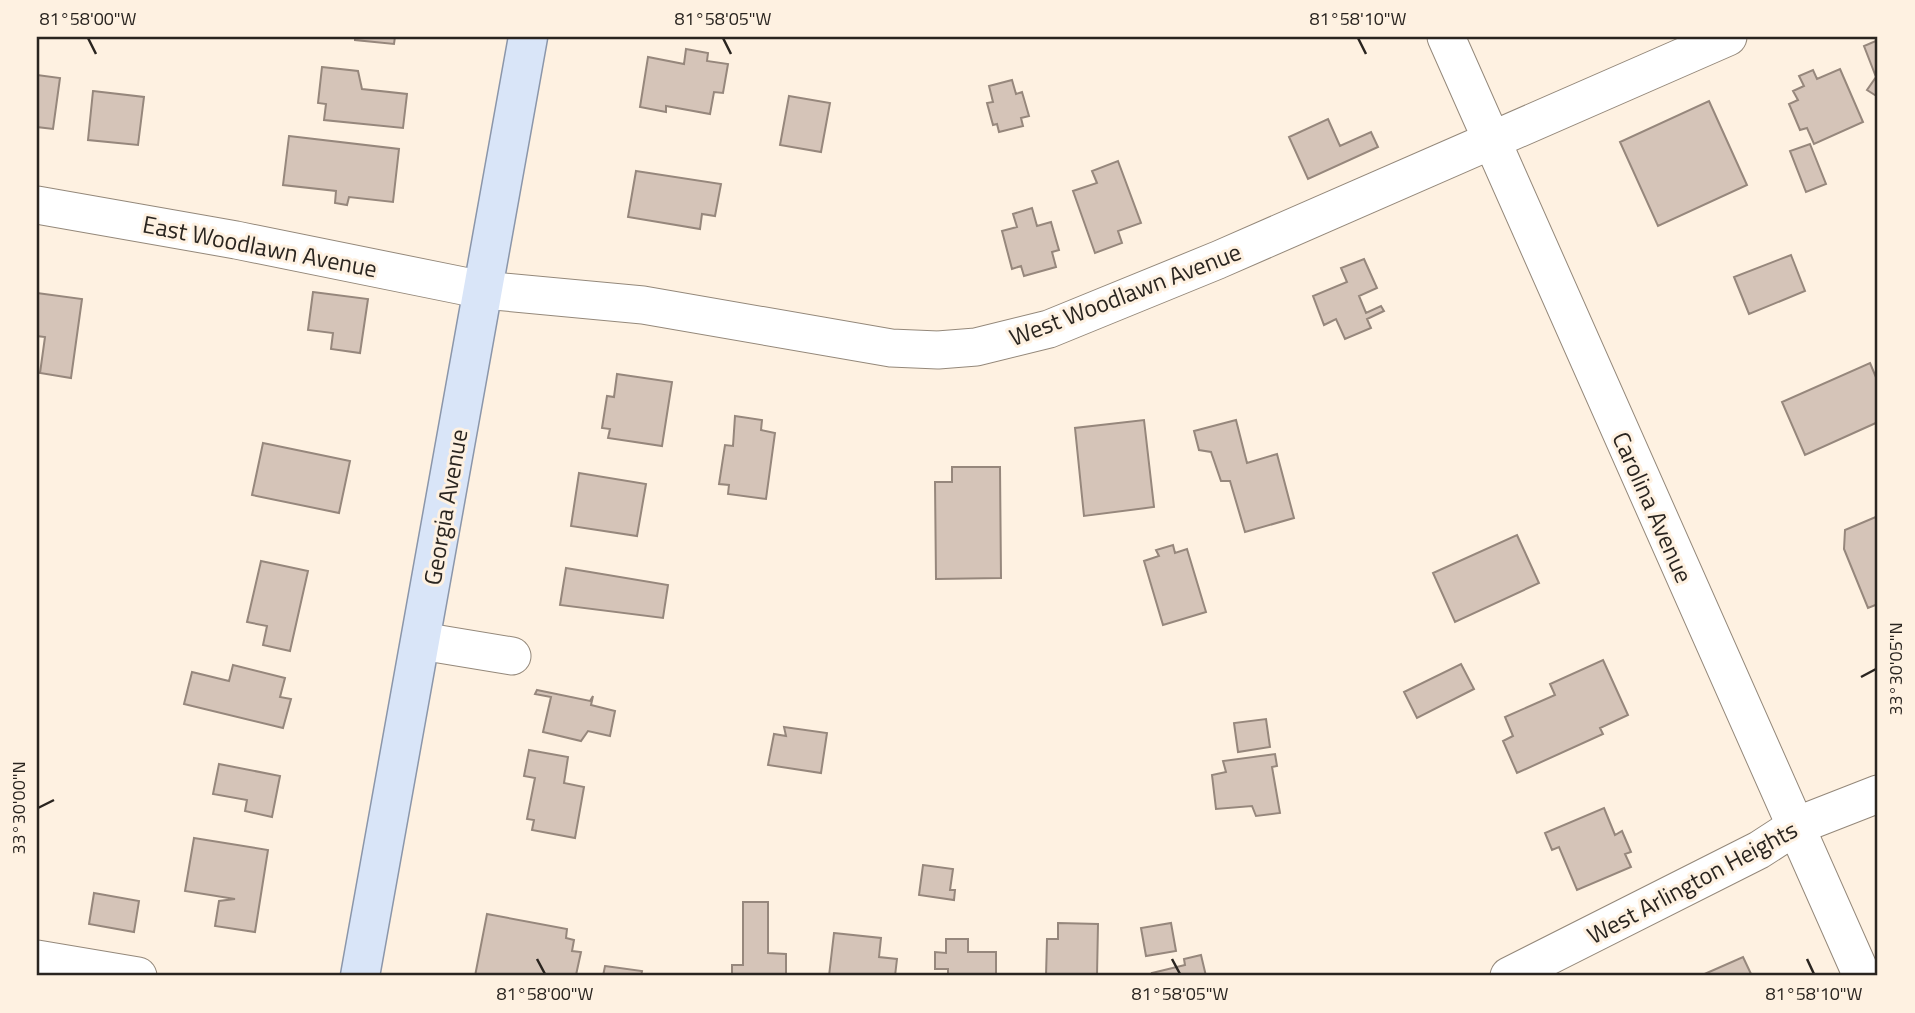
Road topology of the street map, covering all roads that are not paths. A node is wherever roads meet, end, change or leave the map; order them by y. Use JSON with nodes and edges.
{"nodes":[{"id":1,"x":528,"y":37,"type":"edge"},
{"id":2,"x":1446,"y":37,"type":"edge"},
{"id":3,"x":1728,"y":37,"type":"edge"},
{"id":4,"x":1491,"y":139,"type":"junction"},
{"id":5,"x":37,"y":205,"type":"edge"},
{"id":6,"x":483,"y":290,"type":"junction"},
{"id":7,"x":421,"y":641,"type":"junction"},
{"id":8,"x":512,"y":656,"type":"dead end"},
{"id":9,"x":1878,"y":794,"type":"edge"},
{"id":10,"x":1796,"y":826,"type":"junction"},
{"id":11,"x":37,"y":959,"type":"edge"},
{"id":12,"x":138,"y":976,"type":"edge"},
{"id":13,"x":360,"y":976,"type":"edge"},
{"id":14,"x":1509,"y":976,"type":"edge"},
{"id":15,"x":1862,"y":976,"type":"edge"}],
"edges":[{"from":1,"to":6,"type":"main road","name":"Georgia Avenue"},
{"from":2,"to":4,"type":"street","name":"Carolina Avenue"},
{"from":3,"to":4,"type":"street","name":"West Woodlawn Avenue"},
{"from":4,"to":6,"type":"street","name":"West Woodlawn Avenue"},
{"from":4,"to":10,"type":"street","name":"Carolina Avenue"},
{"from":5,"to":6,"type":"street","name":"East Woodlawn Avenue"},
{"from":6,"to":7,"type":"main road","name":"Georgia Avenue"},
{"from":7,"to":8,"type":"street"},
{"from":7,"to":13,"type":"main road","name":"Georgia Avenue"},
{"from":9,"to":10,"type":"street","name":"West Arlington Heights"},
{"from":10,"to":14,"type":"street","name":"West Arlington Heights"},
{"from":10,"to":15,"type":"street","name":"Carolina Avenue"},
{"from":11,"to":12,"type":"street"}]}
